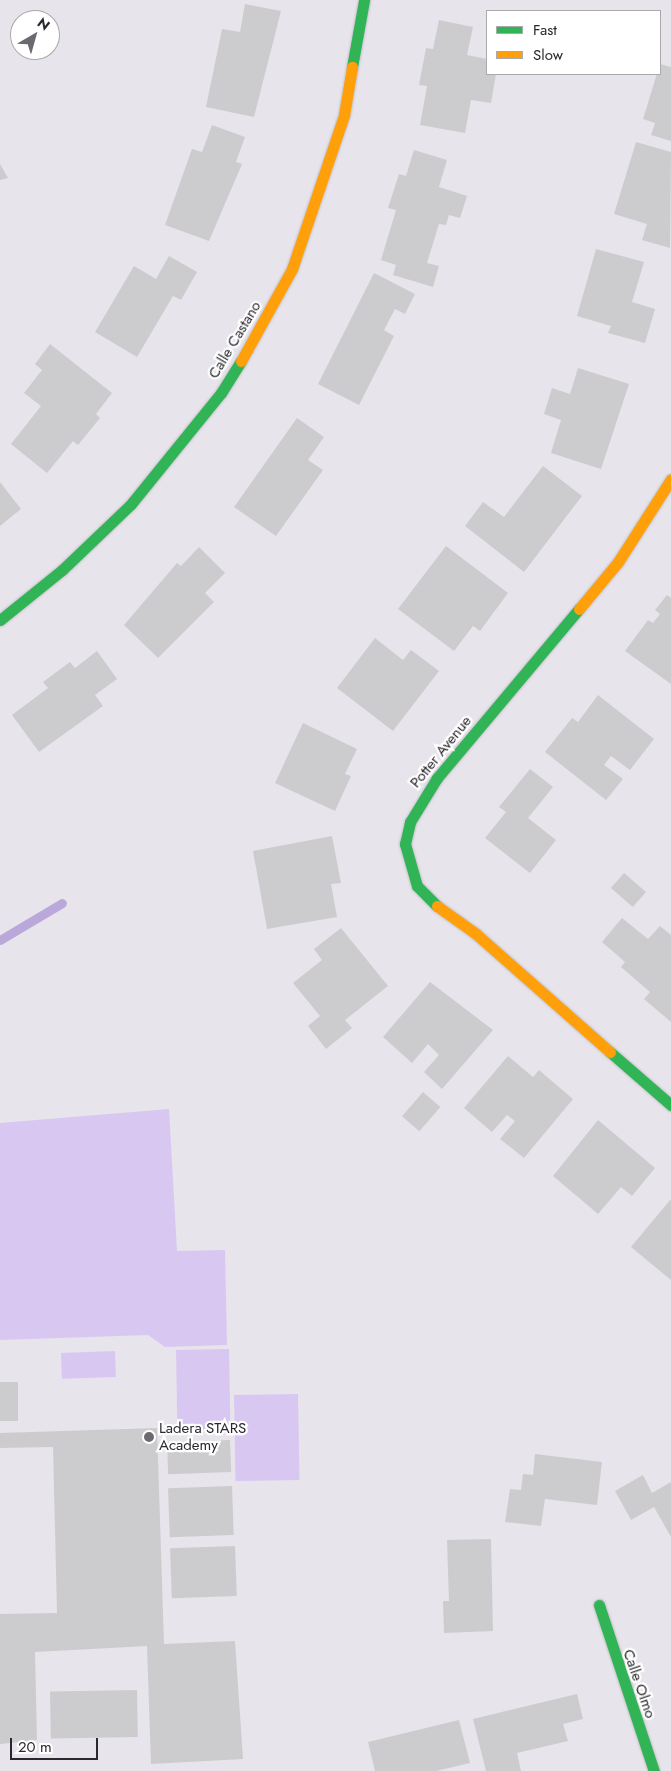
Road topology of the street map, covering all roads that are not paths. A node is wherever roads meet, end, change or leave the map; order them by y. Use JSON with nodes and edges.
{"nodes":[{"id":1,"x":364,"y":0,"type":"edge"},
{"id":2,"x":671,"y":479,"type":"edge"},
{"id":3,"x":0,"y":620,"type":"edge"},
{"id":4,"x":671,"y":1105,"type":"edge"},
{"id":5,"x":599,"y":1605,"type":"dead end"},
{"id":6,"x":654,"y":1771,"type":"edge"}],
"edges":[{"from":1,"to":3,"type":"street","name":"Calle Castano"},
{"from":2,"to":4,"type":"street","name":"Potter Avenue"},
{"from":5,"to":6,"type":"street","name":"Calle Olmo"}]}
